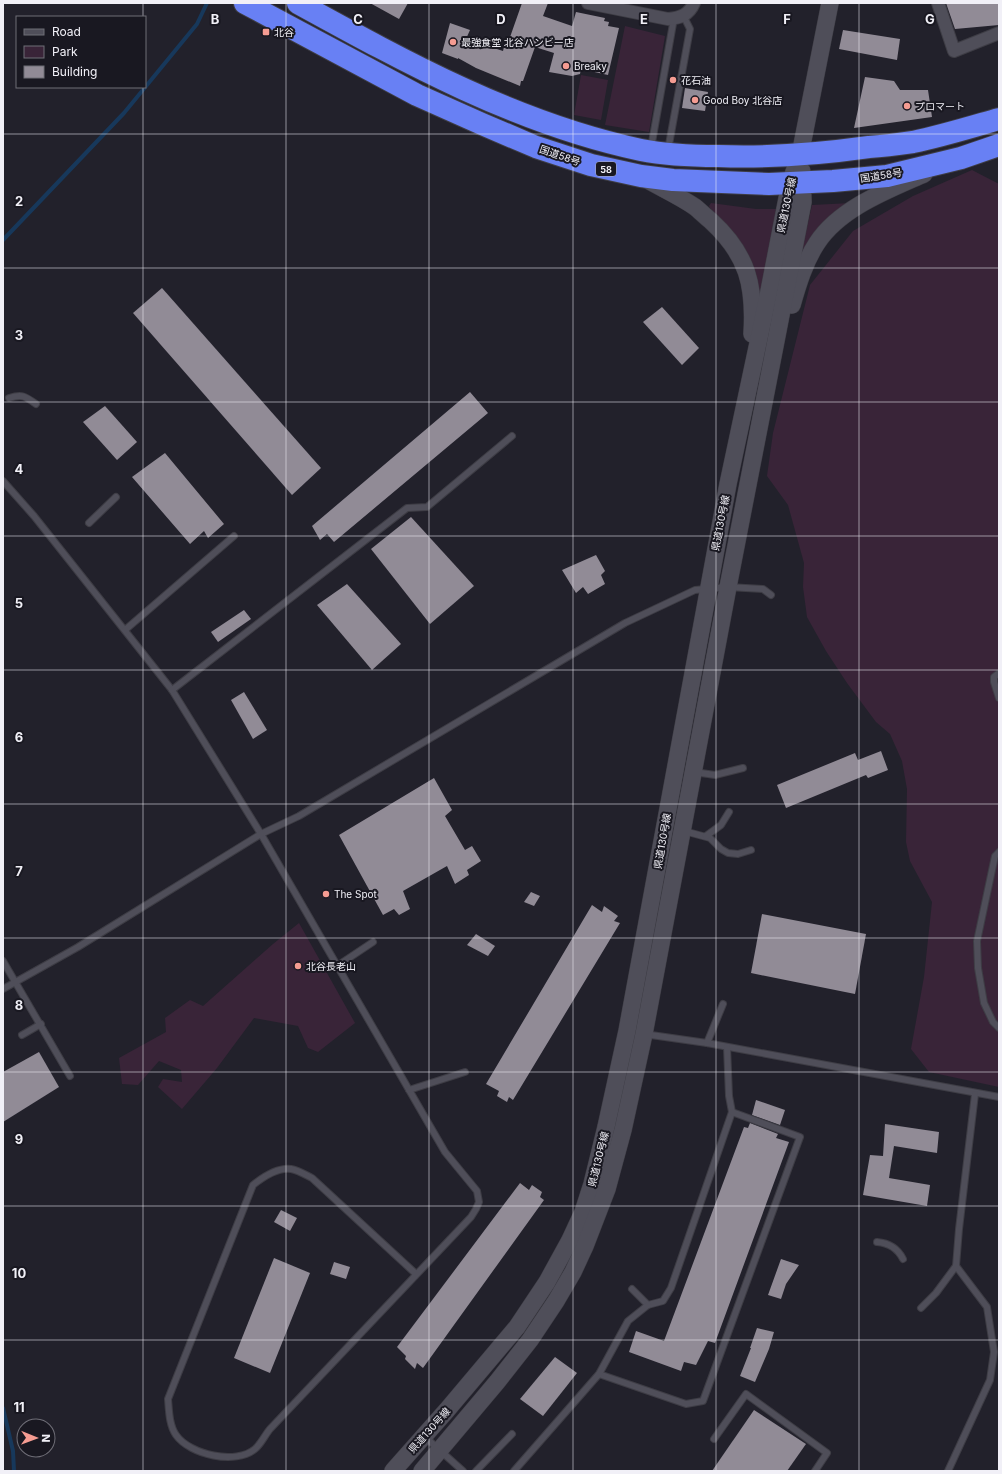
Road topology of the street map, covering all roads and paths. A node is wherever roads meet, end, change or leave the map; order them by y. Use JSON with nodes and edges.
{"nodes":[{"id":1,"x":245,"y":3,"type":"edge"},
{"id":2,"x":298,"y":3,"type":"edge"},
{"id":3,"x":588,"y":3,"type":"edge"},
{"id":4,"x":694,"y":3,"type":"edge"},
{"id":5,"x":830,"y":3,"type":"edge"},
{"id":6,"x":938,"y":3,"type":"edge"},
{"id":7,"x":679,"y":17,"type":"junction"},
{"id":8,"x":999,"y":33,"type":"edge"},
{"id":9,"x":999,"y":118,"type":"edge"},
{"id":10,"x":999,"y":145,"type":"edge"},
{"id":11,"x":659,"y":153,"type":"junction"},
{"id":12,"x":800,"y":155,"type":"junction"},
{"id":13,"x":961,"y":158,"type":"junction"},
{"id":14,"x":640,"y":176,"type":"junction"},
{"id":15,"x":796,"y":183,"type":"junction"},
{"id":16,"x":748,"y":394,"type":"junction"},
{"id":17,"x":9,"y":398,"type":"dead end"},
{"id":18,"x":36,"y":404,"type":"dead end"},
{"id":19,"x":764,"y":406,"type":"junction"},
{"id":20,"x":512,"y":436,"type":"dead end"},
{"id":21,"x":3,"y":482,"type":"edge"},
{"id":22,"x":116,"y":497,"type":"dead end"},
{"id":23,"x":89,"y":523,"type":"dead end"},
{"id":24,"x":234,"y":536,"type":"dead end"},
{"id":25,"x":728,"y":587,"type":"junction"},
{"id":26,"x":708,"y":588,"type":"junction"},
{"id":27,"x":771,"y":594,"type":"dead end"},
{"id":28,"x":124,"y":630,"type":"junction"},
{"id":29,"x":998,"y":674,"type":"dead end"},
{"id":30,"x":172,"y":690,"type":"junction"},
{"id":31,"x":999,"y":698,"type":"edge"},
{"id":32,"x":743,"y":768,"type":"dead end"},
{"id":33,"x":694,"y":772,"type":"junction"},
{"id":34,"x":729,"y":812,"type":"dead end"},
{"id":35,"x":683,"y":831,"type":"junction"},
{"id":36,"x":261,"y":834,"type":"junction"},
{"id":37,"x":706,"y":836,"type":"junction"},
{"id":38,"x":751,"y":850,"type":"dead end"},
{"id":39,"x":999,"y":852,"type":"edge"},
{"id":40,"x":373,"y":942,"type":"dead end"},
{"id":41,"x":3,"y":961,"type":"edge"},
{"id":42,"x":337,"y":966,"type":"junction"},
{"id":43,"x":16,"y":981,"type":"junction"},
{"id":44,"x":3,"y":989,"type":"edge"},
{"id":45,"x":723,"y":1004,"type":"dead end"},
{"id":46,"x":41,"y":1024,"type":"junction"},
{"id":47,"x":999,"y":1028,"type":"edge"},
{"id":48,"x":635,"y":1032,"type":"junction"},
{"id":49,"x":22,"y":1035,"type":"dead end"},
{"id":50,"x":706,"y":1043,"type":"junction"},
{"id":51,"x":727,"y":1047,"type":"junction"},
{"id":52,"x":465,"y":1072,"type":"dead end"},
{"id":53,"x":70,"y":1076,"type":"dead end"},
{"id":54,"x":409,"y":1090,"type":"junction"},
{"id":55,"x":975,"y":1094,"type":"junction"},
{"id":56,"x":999,"y":1097,"type":"edge"},
{"id":57,"x":732,"y":1112,"type":"junction"},
{"id":58,"x":877,"y":1242,"type":"dead end"},
{"id":59,"x":903,"y":1259,"type":"dead end"},
{"id":60,"x":956,"y":1266,"type":"junction"},
{"id":61,"x":416,"y":1274,"type":"junction"},
{"id":62,"x":632,"y":1289,"type":"dead end"},
{"id":63,"x":648,"y":1304,"type":"junction"},
{"id":64,"x":921,"y":1308,"type":"dead end"},
{"id":65,"x":599,"y":1374,"type":"junction"},
{"id":66,"x":512,"y":1434,"type":"dead end"},
{"id":67,"x":424,"y":1436,"type":"junction"},
{"id":68,"x":714,"y":1439,"type":"dead end"},
{"id":69,"x":440,"y":1451,"type":"junction"},
{"id":70,"x":393,"y":1471,"type":"edge"},
{"id":71,"x":422,"y":1471,"type":"edge"},
{"id":72,"x":463,"y":1471,"type":"edge"},
{"id":73,"x":476,"y":1471,"type":"edge"},
{"id":74,"x":514,"y":1471,"type":"edge"},
{"id":75,"x":815,"y":1471,"type":"edge"},
{"id":76,"x":948,"y":1471,"type":"edge"}],
"edges":[{"from":1,"to":14,"type":"highway","name":"国道58号","number":"58"},
{"from":2,"to":11,"type":"highway"},
{"from":3,"to":7,"type":"street"},
{"from":4,"to":7,"type":"street"},
{"from":5,"to":12,"type":"main road","name":"県道130号線"},
{"from":6,"to":8,"type":"street"},
{"from":7,"to":11,"type":"lane"},
{"from":7,"to":11,"type":"lane"},
{"from":9,"to":12,"type":"highway"},
{"from":10,"to":13,"type":"highway","name":"国道58号","number":"58"},
{"from":11,"to":12,"type":"highway"},
{"from":12,"to":15,"type":"main road","name":"県道130号線"},
{"from":13,"to":15,"type":"highway","name":"国道58号","number":"58"},
{"from":13,"to":19,"type":"main road"},
{"from":14,"to":15,"type":"highway","name":"国道58号","number":"58"},
{"from":14,"to":16,"type":"main road"},
{"from":15,"to":16,"type":"main road","name":"県道130号線"},
{"from":15,"to":19,"type":"main road","name":"県道130号線"},
{"from":16,"to":26,"type":"main road","name":"県道130号線"},
{"from":17,"to":18,"type":"lane"},
{"from":19,"to":25,"type":"main road","name":"県道130号線"},
{"from":20,"to":30,"type":"lane"},
{"from":21,"to":28,"type":"lane"},
{"from":22,"to":23,"type":"lane"},
{"from":24,"to":28,"type":"lane"},
{"from":25,"to":26,"type":"lane"},
{"from":25,"to":27,"type":"lane"},
{"from":25,"to":33,"type":"main road","name":"県道130号線"},
{"from":26,"to":36,"type":"lane"},
{"from":26,"to":48,"type":"main road","name":"県道130号線"},
{"from":28,"to":30,"type":"lane"},
{"from":29,"to":31,"type":"lane"},
{"from":30,"to":36,"type":"lane"},
{"from":32,"to":33,"type":"lane"},
{"from":33,"to":35,"type":"main road","name":"県道130号線"},
{"from":34,"to":37,"type":"lane"},
{"from":35,"to":37,"type":"lane"},
{"from":35,"to":48,"type":"main road","name":"県道130号線"},
{"from":36,"to":42,"type":"lane"},
{"from":36,"to":43,"type":"lane"},
{"from":37,"to":38,"type":"lane"},
{"from":39,"to":47,"type":"lane"},
{"from":40,"to":42,"type":"lane"},
{"from":41,"to":43,"type":"lane"},
{"from":42,"to":54,"type":"lane"},
{"from":43,"to":44,"type":"lane"},
{"from":43,"to":46,"type":"lane"},
{"from":45,"to":50,"type":"lane"},
{"from":46,"to":49,"type":"lane"},
{"from":46,"to":53,"type":"lane"},
{"from":48,"to":50,"type":"lane"},
{"from":48,"to":67,"type":"main road","name":"県道130号線"},
{"from":48,"to":69,"type":"main road","name":"県道130号線"},
{"from":50,"to":51,"type":"lane"},
{"from":51,"to":55,"type":"lane"},
{"from":51,"to":57,"type":"lane"},
{"from":52,"to":54,"type":"lane"},
{"from":54,"to":61,"type":"lane"},
{"from":55,"to":56,"type":"lane"},
{"from":55,"to":60,"type":"lane"},
{"from":57,"to":63,"type":"lane"},
{"from":57,"to":65,"type":"lane"},
{"from":58,"to":59,"type":"lane"},
{"from":60,"to":64,"type":"lane"},
{"from":60,"to":76,"type":"lane"},
{"from":61,"to":61,"type":"lane"},
{"from":62,"to":63,"type":"lane"},
{"from":63,"to":65,"type":"lane"},
{"from":65,"to":74,"type":"lane"},
{"from":66,"to":73,"type":"lane"},
{"from":67,"to":69,"type":"lane"},
{"from":67,"to":70,"type":"main road","name":"県道130号線"},
{"from":68,"to":75,"type":"lane"},
{"from":69,"to":71,"type":"main road","name":"県道130号線"},
{"from":69,"to":72,"type":"lane"}]}
